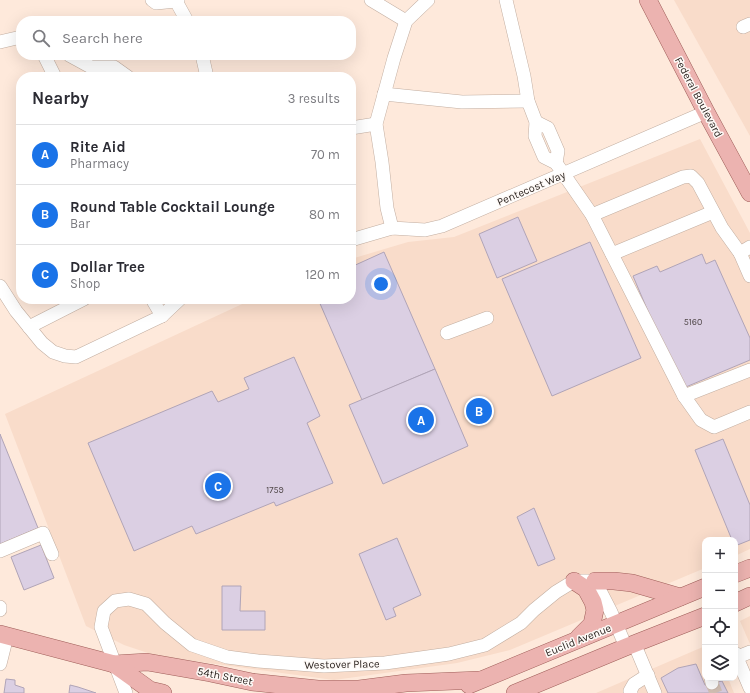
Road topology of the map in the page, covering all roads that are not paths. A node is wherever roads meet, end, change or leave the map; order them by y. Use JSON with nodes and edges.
{"nodes":[{"id":1,"x":152,"y":0,"type":"edge"},
{"id":2,"x":177,"y":0,"type":"edge"},
{"id":3,"x":370,"y":0,"type":"edge"},
{"id":4,"x":428,"y":0,"type":"edge"},
{"id":5,"x":506,"y":0,"type":"edge"},
{"id":6,"x":648,"y":0,"type":"edge"},
{"id":7,"x":185,"y":16,"type":"edge"},
{"id":8,"x":406,"y":21,"type":"junction"},
{"id":9,"x":16,"y":39,"type":"edge"},
{"id":10,"x":0,"y":42,"type":"edge"},
{"id":11,"x":46,"y":60,"type":"edge"},
{"id":12,"x":78,"y":60,"type":"edge"},
{"id":13,"x":203,"y":60,"type":"edge"},
{"id":14,"x":52,"y":72,"type":"edge"},
{"id":15,"x":121,"y":72,"type":"edge"},
{"id":16,"x":205,"y":72,"type":"edge"},
{"id":17,"x":384,"y":94,"type":"junction"},
{"id":18,"x":528,"y":101,"type":"junction"},
{"id":19,"x":706,"y":112,"type":"junction"},
{"id":20,"x":376,"y":124,"type":"junction"},
{"id":21,"x":356,"y":127,"type":"edge"},
{"id":22,"x":559,"y":168,"type":"junction"},
{"id":23,"x":750,"y":193,"type":"edge"},
{"id":24,"x":713,"y":212,"type":"junction"},
{"id":25,"x":592,"y":215,"type":"junction"},
{"id":26,"x":392,"y":228,"type":"junction"},
{"id":27,"x":356,"y":239,"type":"edge"},
{"id":28,"x":745,"y":250,"type":"edge"},
{"id":29,"x":612,"y":254,"type":"junction"},
{"id":30,"x":750,"y":276,"type":"edge"},
{"id":31,"x":0,"y":286,"type":"edge"},
{"id":32,"x":74,"y":304,"type":"edge"},
{"id":33,"x":155,"y":304,"type":"edge"},
{"id":34,"x":175,"y":304,"type":"edge"},
{"id":35,"x":162,"y":316,"type":"junction"},
{"id":36,"x":487,"y":318,"type":"dead end"},
{"id":37,"x":29,"y":326,"type":"junction"},
{"id":38,"x":447,"y":332,"type":"dead end"},
{"id":39,"x":750,"y":370,"type":"edge"},
{"id":40,"x":684,"y":396,"type":"junction"},
{"id":41,"x":750,"y":412,"type":"edge"},
{"id":42,"x":0,"y":551,"type":"edge"},
{"id":43,"x":52,"y":554,"type":"dead end"},
{"id":44,"x":750,"y":568,"type":"edge"},
{"id":45,"x":738,"y":573,"type":"edge"},
{"id":46,"x":574,"y":581,"type":"junction"},
{"id":47,"x":595,"y":581,"type":"junction"},
{"id":48,"x":750,"y":585,"type":"edge"},
{"id":49,"x":702,"y":588,"type":"edge"},
{"id":50,"x":738,"y":590,"type":"edge"},
{"id":51,"x":750,"y":596,"type":"edge"},
{"id":52,"x":680,"y":597,"type":"junction"},
{"id":53,"x":738,"y":602,"type":"edge"},
{"id":54,"x":702,"y":617,"type":"edge"},
{"id":55,"x":616,"y":624,"type":"junction"},
{"id":56,"x":4,"y":635,"type":"edge"},
{"id":57,"x":577,"y":640,"type":"junction"},
{"id":58,"x":630,"y":645,"type":"junction"},
{"id":59,"x":750,"y":652,"type":"edge"},
{"id":60,"x":738,"y":655,"type":"edge"},
{"id":61,"x":738,"y":661,"type":"edge"},
{"id":62,"x":0,"y":664,"type":"edge"},
{"id":63,"x":114,"y":664,"type":"junction"},
{"id":64,"x":648,"y":675,"type":"junction"},
{"id":65,"x":479,"y":680,"type":"junction"},
{"id":66,"x":750,"y":688,"type":"edge"},
{"id":67,"x":126,"y":693,"type":"edge"},
{"id":68,"x":163,"y":693,"type":"edge"},
{"id":69,"x":451,"y":693,"type":"edge"},
{"id":70,"x":515,"y":693,"type":"edge"},
{"id":71,"x":631,"y":693,"type":"edge"},
{"id":72,"x":655,"y":693,"type":"edge"}],
"edges":[{"from":1,"to":2,"type":"street"},
{"from":2,"to":7,"type":"street"},
{"from":3,"to":8,"type":"street"},
{"from":4,"to":8,"type":"street"},
{"from":5,"to":18,"type":"street"},
{"from":6,"to":19,"type":"main road","name":"Federal Boulevard"},
{"from":8,"to":17,"type":"street"},
{"from":9,"to":10,"type":"street"},
{"from":11,"to":14,"type":"street"},
{"from":12,"to":15,"type":"street"},
{"from":13,"to":16,"type":"street"},
{"from":17,"to":18,"type":"street"},
{"from":17,"to":20,"type":"street"},
{"from":18,"to":22,"type":"street"},
{"from":19,"to":22,"type":"street","name":"Pentecost Way"},
{"from":19,"to":23,"type":"main road","name":"Federal Boulevard"},
{"from":20,"to":21,"type":"street"},
{"from":20,"to":26,"type":"street"},
{"from":22,"to":25,"type":"street"},
{"from":22,"to":26,"type":"street","name":"Pentecost Way"},
{"from":24,"to":25,"type":"street"},
{"from":24,"to":28,"type":"street"},
{"from":24,"to":29,"type":"street"},
{"from":25,"to":29,"type":"street"},
{"from":26,"to":27,"type":"street","name":"Pentecost Way"},
{"from":28,"to":30,"type":"street"},
{"from":29,"to":40,"type":"street"},
{"from":31,"to":37,"type":"street"},
{"from":32,"to":37,"type":"street"},
{"from":33,"to":35,"type":"street"},
{"from":34,"to":35,"type":"street"},
{"from":35,"to":37,"type":"street"},
{"from":36,"to":38,"type":"street"},
{"from":39,"to":40,"type":"street"},
{"from":40,"to":41,"type":"street"},
{"from":42,"to":43,"type":"street"},
{"from":44,"to":45,"type":"main road"},
{"from":46,"to":47,"type":"street"},
{"from":46,"to":57,"type":"main road"},
{"from":46,"to":63,"type":"street","name":"Westover Place"},
{"from":47,"to":52,"type":"main road"},
{"from":47,"to":55,"type":"street"},
{"from":48,"to":50,"type":"main road"},
{"from":49,"to":52,"type":"main road","name":"Euclid Avenue"},
{"from":51,"to":53,"type":"main road"},
{"from":52,"to":55,"type":"main road","name":"Euclid Avenue"},
{"from":54,"to":58,"type":"main road"},
{"from":55,"to":57,"type":"main road","name":"Euclid Avenue"},
{"from":55,"to":58,"type":"street"},
{"from":56,"to":62,"type":"street"},
{"from":56,"to":63,"type":"main road","name":"54th Street"},
{"from":57,"to":65,"type":"main road","name":"Euclid Avenue"},
{"from":58,"to":64,"type":"street"},
{"from":58,"to":70,"type":"main road"},
{"from":59,"to":60,"type":"street"},
{"from":61,"to":66,"type":"street"},
{"from":63,"to":65,"type":"main road","name":"54th Street"},
{"from":63,"to":67,"type":"street","name":"Westover Place"},
{"from":63,"to":68,"type":"main road","name":"54th Street"},
{"from":64,"to":71,"type":"street"},
{"from":64,"to":72,"type":"street"},
{"from":65,"to":69,"type":"main road","name":"Euclid Avenue"}]}
